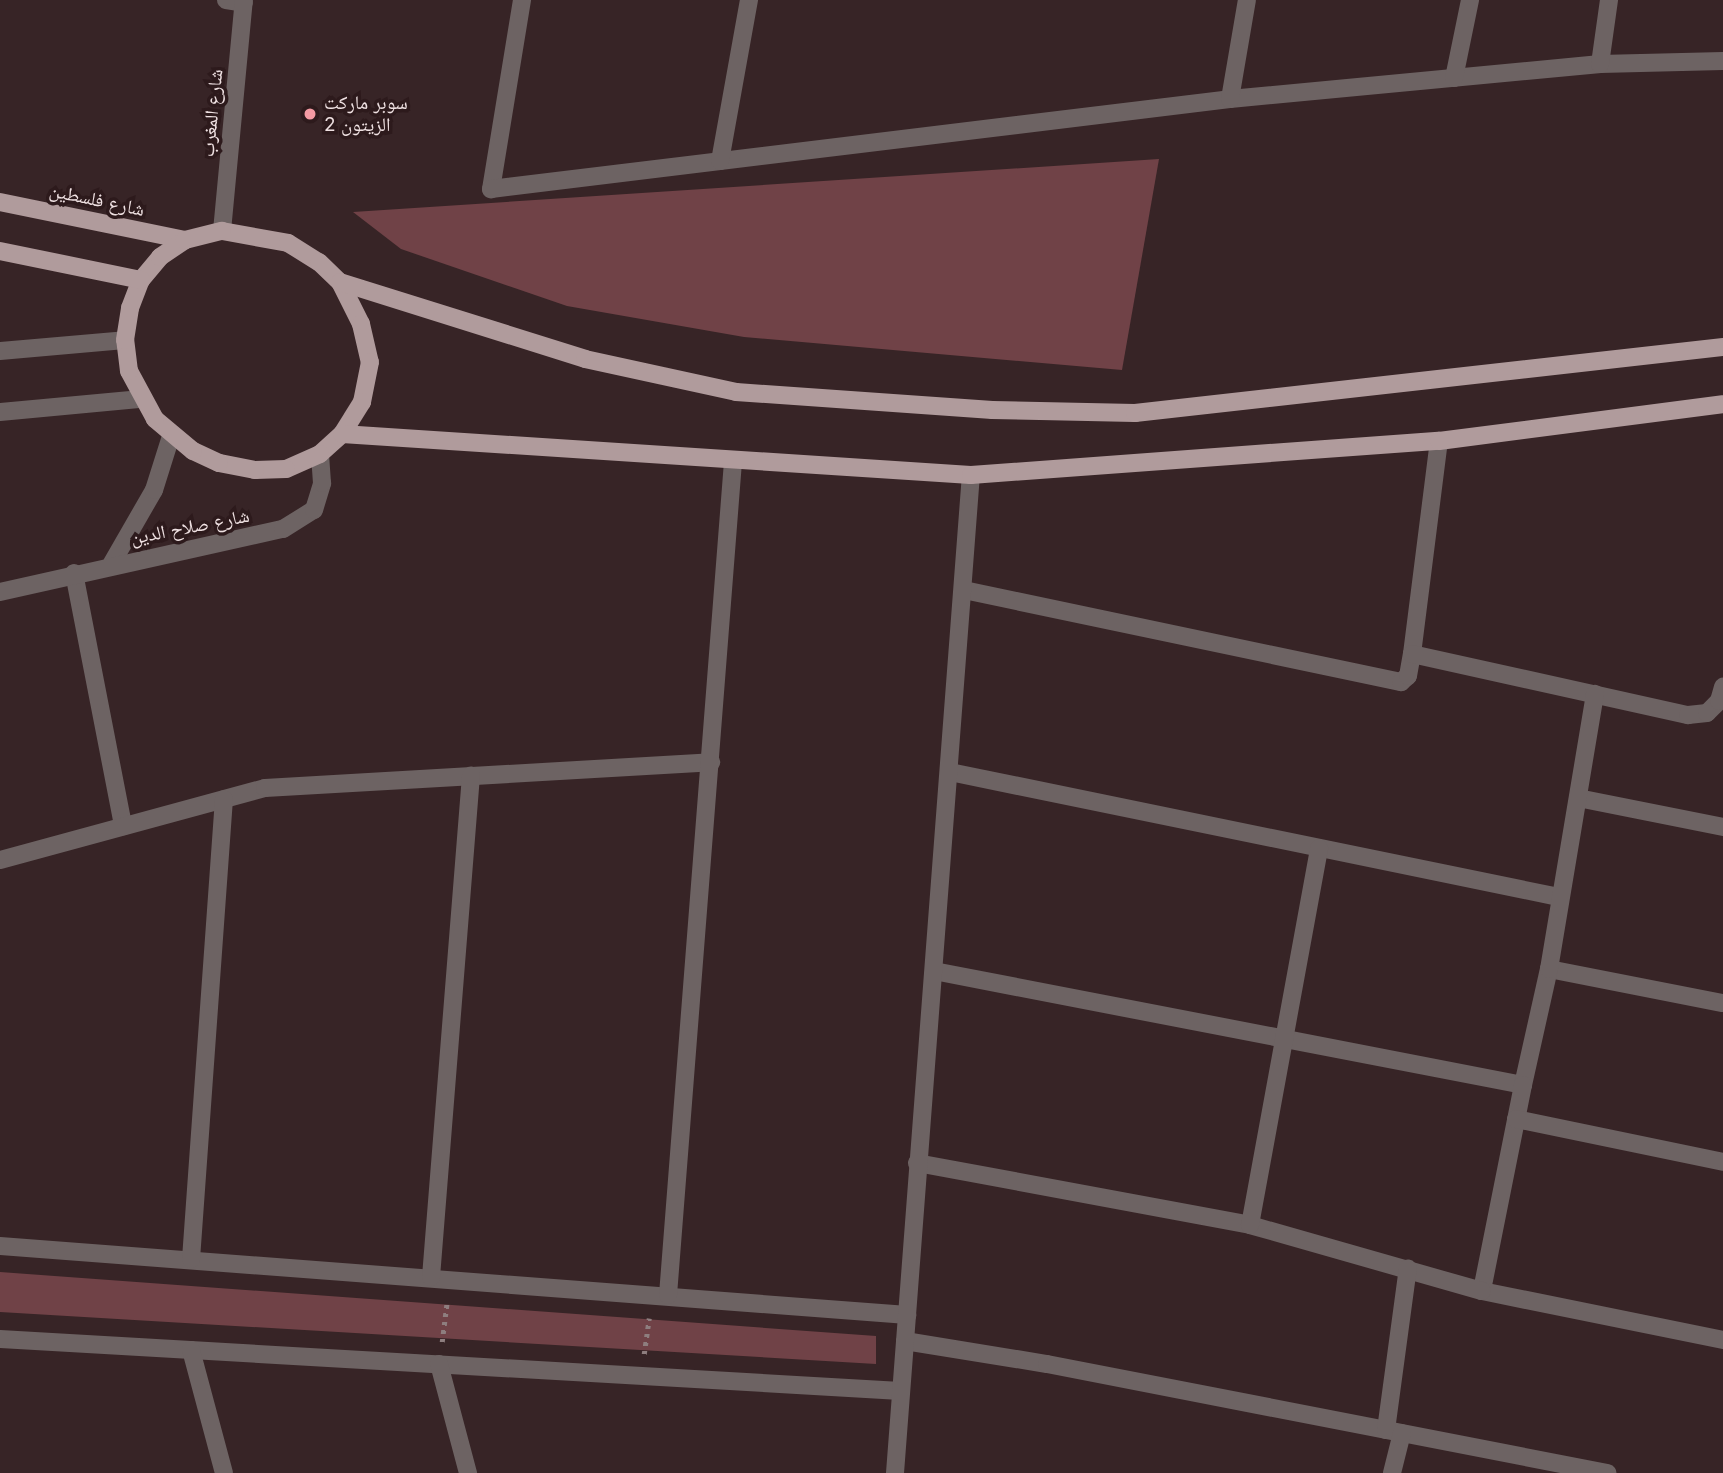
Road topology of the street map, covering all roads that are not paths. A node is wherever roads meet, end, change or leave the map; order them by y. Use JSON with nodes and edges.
{"nodes":[{"id":1,"x":522,"y":0,"type":"edge"},
{"id":2,"x":749,"y":0,"type":"edge"},
{"id":3,"x":1247,"y":0,"type":"edge"},
{"id":4,"x":1470,"y":0,"type":"edge"},
{"id":5,"x":1609,"y":0,"type":"edge"},
{"id":6,"x":238,"y":1,"type":"edge"},
{"id":7,"x":1723,"y":61,"type":"edge"},
{"id":8,"x":1600,"y":64,"type":"junction"},
{"id":9,"x":1454,"y":78,"type":"junction"},
{"id":10,"x":1230,"y":99,"type":"junction"},
{"id":11,"x":720,"y":161,"type":"junction"},
{"id":12,"x":0,"y":202,"type":"edge"},
{"id":13,"x":222,"y":231,"type":"junction"},
{"id":14,"x":185,"y":240,"type":"junction"},
{"id":15,"x":0,"y":251,"type":"edge"},
{"id":16,"x":141,"y":280,"type":"junction"},
{"id":17,"x":340,"y":282,"type":"junction"},
{"id":18,"x":125,"y":340,"type":"junction"},
{"id":19,"x":1723,"y":347,"type":"edge"},
{"id":20,"x":0,"y":351,"type":"edge"},
{"id":21,"x":141,"y":400,"type":"junction"},
{"id":22,"x":1723,"y":404,"type":"edge"},
{"id":23,"x":0,"y":412,"type":"edge"},
{"id":24,"x":342,"y":434,"type":"junction"},
{"id":25,"x":171,"y":436,"type":"junction"},
{"id":26,"x":1439,"y":441,"type":"junction"},
{"id":27,"x":320,"y":454,"type":"junction"},
{"id":28,"x":733,"y":462,"type":"junction"},
{"id":29,"x":971,"y":475,"type":"junction"},
{"id":30,"x":112,"y":564,"type":"junction"},
{"id":31,"x":74,"y":573,"type":"junction"},
{"id":32,"x":964,"y":590,"type":"junction"},
{"id":33,"x":0,"y":592,"type":"edge"},
{"id":34,"x":1412,"y":654,"type":"junction"},
{"id":35,"x":1723,"y":687,"type":"edge"},
{"id":36,"x":1595,"y":694,"type":"junction"},
{"id":37,"x":710,"y":762,"type":"junction"},
{"id":38,"x":950,"y":772,"type":"junction"},
{"id":39,"x":471,"y":776,"type":"junction"},
{"id":40,"x":1578,"y":798,"type":"junction"},
{"id":41,"x":224,"y":799,"type":"junction"},
{"id":42,"x":123,"y":826,"type":"junction"},
{"id":43,"x":1723,"y":827,"type":"edge"},
{"id":44,"x":1319,"y":848,"type":"junction"},
{"id":45,"x":0,"y":860,"type":"edge"},
{"id":46,"x":1559,"y":897,"type":"junction"},
{"id":47,"x":1549,"y":969,"type":"junction"},
{"id":48,"x":934,"y":971,"type":"junction"},
{"id":49,"x":1723,"y":1003,"type":"edge"},
{"id":50,"x":1287,"y":1040,"type":"junction"},
{"id":51,"x":1522,"y":1085,"type":"junction"},
{"id":52,"x":1516,"y":1119,"type":"junction"},
{"id":53,"x":1723,"y":1162,"type":"edge"},
{"id":54,"x":917,"y":1163,"type":"junction"},
{"id":55,"x":1250,"y":1225,"type":"junction"},
{"id":56,"x":0,"y":1246,"type":"edge"},
{"id":57,"x":191,"y":1259,"type":"junction"},
{"id":58,"x":1408,"y":1268,"type":"junction"},
{"id":59,"x":431,"y":1278,"type":"junction"},
{"id":60,"x":1482,"y":1290,"type":"junction"},
{"id":61,"x":660,"y":1294,"type":"junction"},
{"id":62,"x":907,"y":1315,"type":"junction"},
{"id":63,"x":0,"y":1339,"type":"edge"},
{"id":64,"x":1723,"y":1340,"type":"edge"},
{"id":65,"x":905,"y":1341,"type":"junction"},
{"id":66,"x":191,"y":1350,"type":"junction"},
{"id":67,"x":439,"y":1364,"type":"junction"},
{"id":68,"x":901,"y":1391,"type":"junction"},
{"id":69,"x":1394,"y":1431,"type":"junction"},
{"id":70,"x":224,"y":1473,"type":"edge"},
{"id":71,"x":468,"y":1473,"type":"edge"},
{"id":72,"x":895,"y":1473,"type":"edge"},
{"id":73,"x":1392,"y":1473,"type":"edge"},
{"id":74,"x":1607,"y":1473,"type":"edge"}],
"edges":[{"from":1,"to":11,"type":"street"},
{"from":2,"to":11,"type":"street"},
{"from":3,"to":10,"type":"street"},
{"from":4,"to":9,"type":"street"},
{"from":5,"to":8,"type":"street"},
{"from":6,"to":13,"type":"street","name":"شارع المغرب"},
{"from":7,"to":8,"type":"street"},
{"from":8,"to":9,"type":"street"},
{"from":9,"to":10,"type":"street"},
{"from":10,"to":11,"type":"street"},
{"from":12,"to":14,"type":"main road","name":"شارع فلسطين"},
{"from":13,"to":14,"type":"main road"},
{"from":13,"to":17,"type":"main road"},
{"from":14,"to":16,"type":"main road"},
{"from":15,"to":16,"type":"main road"},
{"from":16,"to":18,"type":"main road"},
{"from":17,"to":19,"type":"main road"},
{"from":17,"to":24,"type":"main road"},
{"from":18,"to":20,"type":"street"},
{"from":18,"to":21,"type":"main road"},
{"from":21,"to":23,"type":"street"},
{"from":21,"to":25,"type":"main road"},
{"from":22,"to":26,"type":"main road"},
{"from":24,"to":27,"type":"main road"},
{"from":24,"to":28,"type":"main road"},
{"from":25,"to":27,"type":"main road"},
{"from":25,"to":30,"type":"street","name":"شارع صلاح الدين"},
{"from":26,"to":29,"type":"main road"},
{"from":26,"to":34,"type":"street"},
{"from":27,"to":30,"type":"street","name":"شارع صلاح الدين"},
{"from":28,"to":29,"type":"main road"},
{"from":28,"to":37,"type":"street"},
{"from":29,"to":32,"type":"street"},
{"from":30,"to":31,"type":"street"},
{"from":31,"to":33,"type":"street"},
{"from":31,"to":42,"type":"street"},
{"from":32,"to":34,"type":"street"},
{"from":32,"to":38,"type":"street"},
{"from":34,"to":36,"type":"street"},
{"from":35,"to":36,"type":"street"},
{"from":36,"to":40,"type":"street"},
{"from":37,"to":39,"type":"street"},
{"from":37,"to":61,"type":"street"},
{"from":38,"to":44,"type":"street"},
{"from":38,"to":48,"type":"street"},
{"from":39,"to":41,"type":"street"},
{"from":39,"to":59,"type":"street"},
{"from":40,"to":43,"type":"street"},
{"from":40,"to":46,"type":"street"},
{"from":41,"to":42,"type":"street"},
{"from":41,"to":57,"type":"street"},
{"from":42,"to":45,"type":"street"},
{"from":44,"to":46,"type":"street"},
{"from":44,"to":50,"type":"street"},
{"from":46,"to":47,"type":"street"},
{"from":47,"to":49,"type":"street"},
{"from":47,"to":51,"type":"street"},
{"from":48,"to":50,"type":"street"},
{"from":48,"to":54,"type":"street"},
{"from":50,"to":51,"type":"street"},
{"from":50,"to":55,"type":"street"},
{"from":51,"to":52,"type":"street"},
{"from":52,"to":53,"type":"street"},
{"from":52,"to":60,"type":"street"},
{"from":54,"to":55,"type":"street"},
{"from":54,"to":62,"type":"street"},
{"from":55,"to":58,"type":"street"},
{"from":56,"to":57,"type":"street"},
{"from":57,"to":59,"type":"street"},
{"from":58,"to":60,"type":"street"},
{"from":58,"to":69,"type":"street"},
{"from":59,"to":61,"type":"street"},
{"from":60,"to":64,"type":"street"},
{"from":61,"to":62,"type":"street"},
{"from":62,"to":65,"type":"street"},
{"from":63,"to":66,"type":"street"},
{"from":65,"to":68,"type":"street"},
{"from":65,"to":69,"type":"street"},
{"from":66,"to":67,"type":"street"},
{"from":66,"to":70,"type":"street"},
{"from":67,"to":68,"type":"street"},
{"from":67,"to":71,"type":"street"},
{"from":68,"to":72,"type":"street"},
{"from":69,"to":73,"type":"street"},
{"from":69,"to":74,"type":"street"}]}
